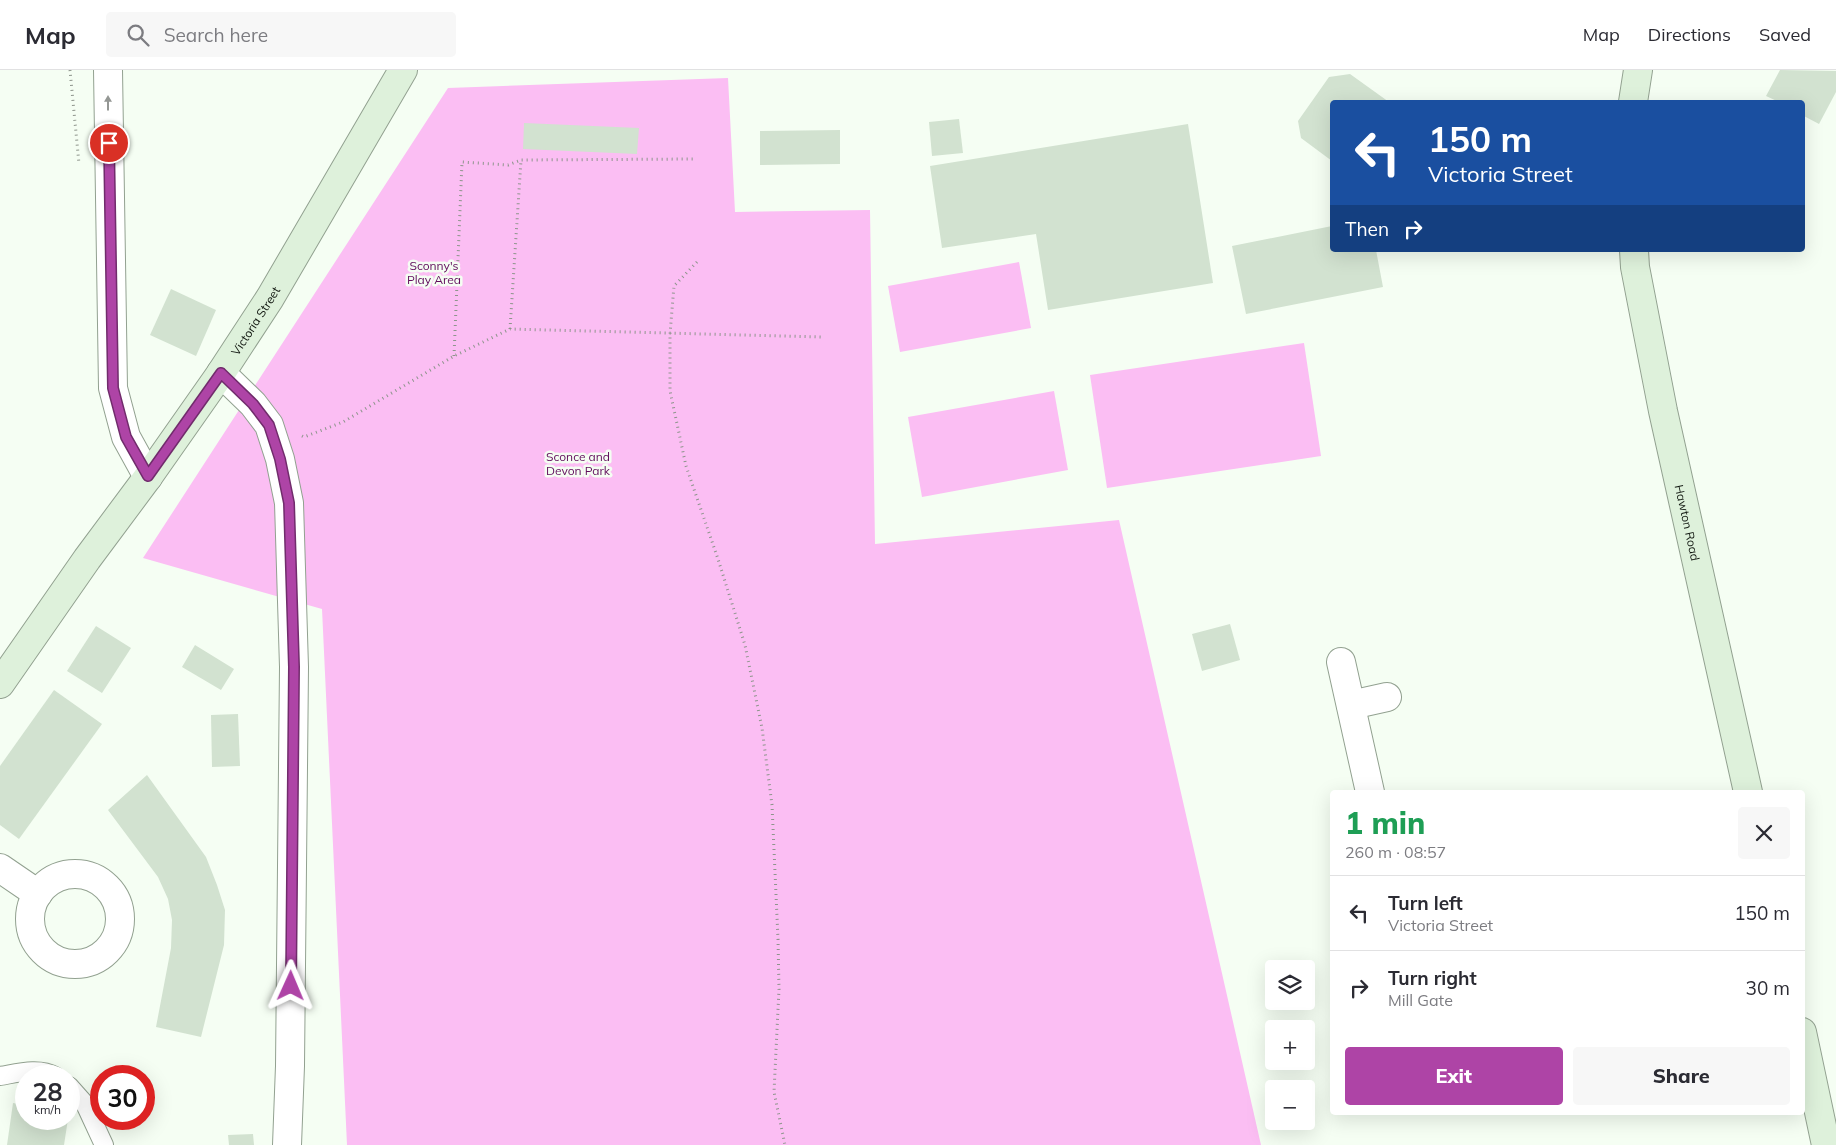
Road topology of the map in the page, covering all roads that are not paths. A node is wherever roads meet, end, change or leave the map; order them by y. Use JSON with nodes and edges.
{"nodes":[{"id":1,"x":108,"y":70,"type":"edge"},
{"id":2,"x":403,"y":70,"type":"edge"},
{"id":3,"x":1638,"y":70,"type":"edge"},
{"id":4,"x":1634,"y":100,"type":"edge"},
{"id":5,"x":1634,"y":252,"type":"edge"},
{"id":6,"x":221,"y":373,"type":"junction"},
{"id":7,"x":148,"y":476,"type":"junction"},
{"id":8,"x":1341,"y":662,"type":"dead end"},
{"id":9,"x":0,"y":684,"type":"edge"},
{"id":10,"x":1387,"y":697,"type":"dead end"},
{"id":11,"x":1351,"y":705,"type":"junction"},
{"id":12,"x":1370,"y":790,"type":"edge"},
{"id":13,"x":1748,"y":790,"type":"edge"},
{"id":14,"x":0,"y":868,"type":"edge"},
{"id":15,"x":38,"y":894,"type":"dead end"},
{"id":16,"x":1805,"y":1046,"type":"edge"},
{"id":17,"x":15,"y":1074,"type":"edge"},
{"id":18,"x":0,"y":1076,"type":"edge"},
{"id":19,"x":80,"y":1098,"type":"edge"},
{"id":20,"x":104,"y":1145,"type":"edge"},
{"id":21,"x":287,"y":1145,"type":"edge"},
{"id":22,"x":1826,"y":1145,"type":"edge"}],
"edges":[{"from":7,"to":1,"type":"street","one_way":true},
{"from":2,"to":6,"type":"main road","name":"Victoria Street"},
{"from":3,"to":4,"type":"main road"},
{"from":5,"to":13,"type":"main road","name":"Hawton Road"},
{"from":6,"to":7,"type":"main road","name":"Victoria Street"},
{"from":6,"to":21,"type":"street"},
{"from":7,"to":9,"type":"main road","name":"Victoria Street"},
{"from":8,"to":11,"type":"street"},
{"from":10,"to":11,"type":"street"},
{"from":11,"to":12,"type":"street"},
{"from":14,"to":15,"type":"street"},
{"from":16,"to":22,"type":"main road"},
{"from":17,"to":18,"type":"lane"},
{"from":19,"to":20,"type":"lane"}]}
